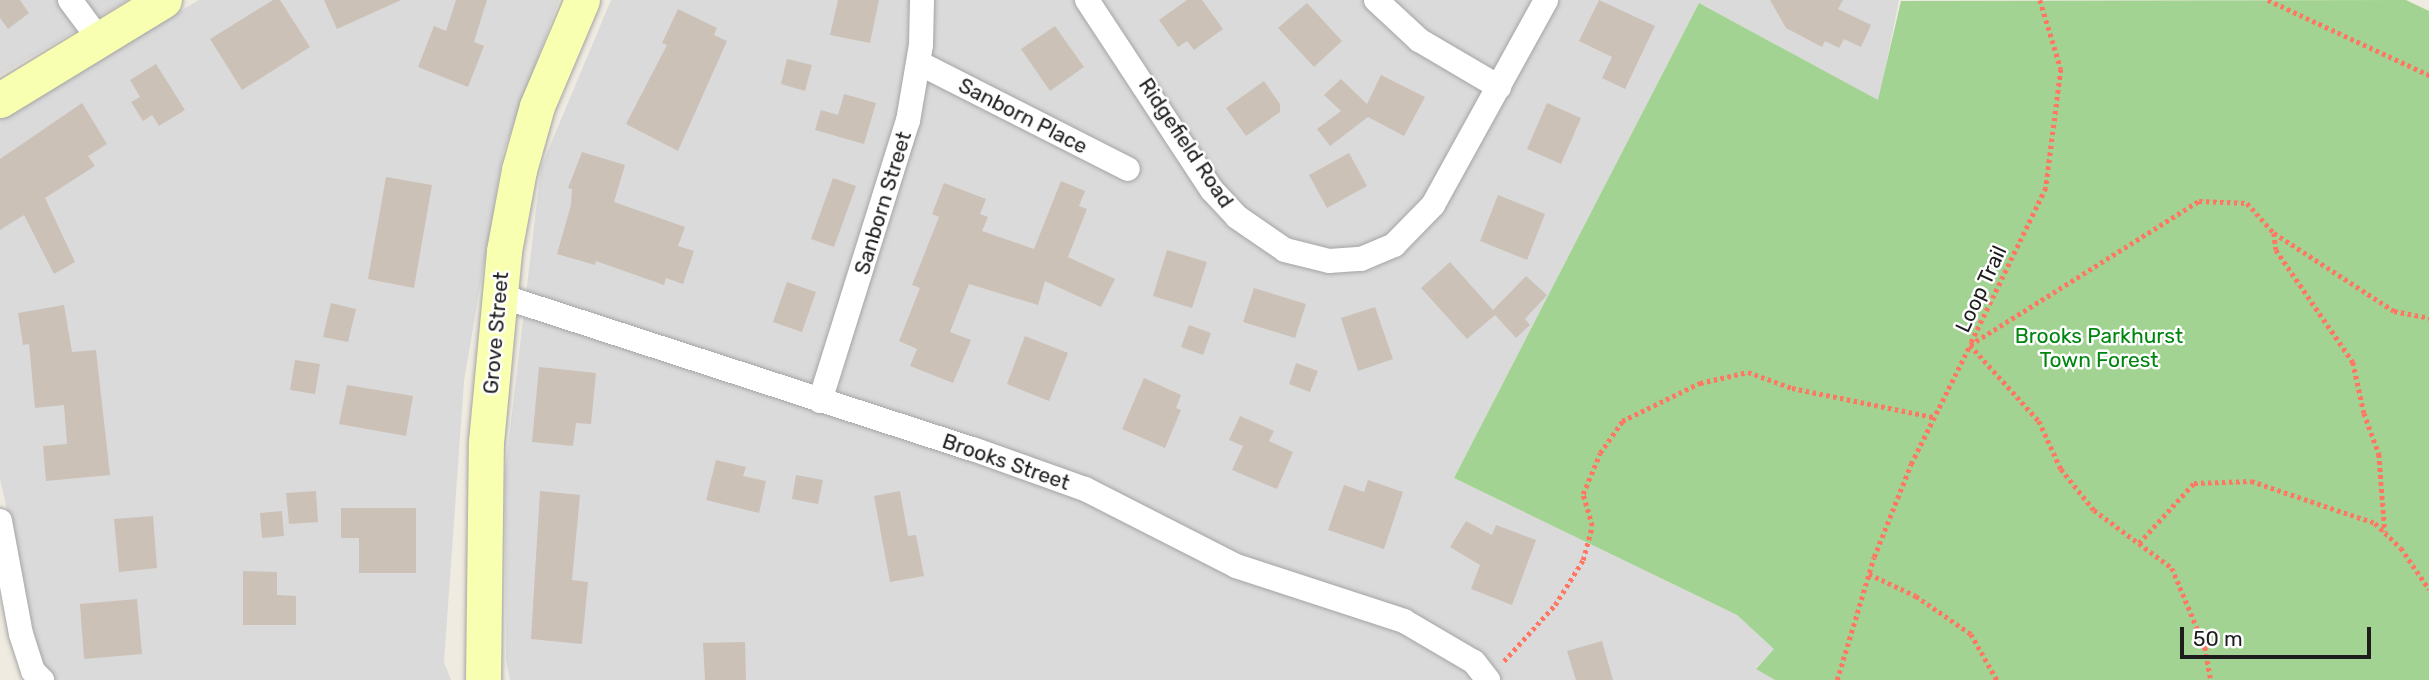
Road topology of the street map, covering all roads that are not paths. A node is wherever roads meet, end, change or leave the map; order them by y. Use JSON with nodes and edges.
{"nodes":[{"id":1,"x":70,"y":0,"type":"edge"},
{"id":2,"x":164,"y":0,"type":"edge"},
{"id":3,"x":582,"y":0,"type":"edge"},
{"id":4,"x":922,"y":0,"type":"edge"},
{"id":5,"x":1087,"y":0,"type":"edge"},
{"id":6,"x":1376,"y":0,"type":"edge"},
{"id":7,"x":1546,"y":0,"type":"edge"},
{"id":8,"x":99,"y":39,"type":"junction"},
{"id":9,"x":919,"y":63,"type":"junction"},
{"id":10,"x":1499,"y":87,"type":"junction"},
{"id":11,"x":0,"y":100,"type":"edge"},
{"id":12,"x":1128,"y":169,"type":"dead end"},
{"id":13,"x":498,"y":295,"type":"junction"},
{"id":14,"x":820,"y":401,"type":"junction"},
{"id":15,"x":0,"y":521,"type":"edge"},
{"id":16,"x":43,"y":680,"type":"edge"},
{"id":17,"x":483,"y":680,"type":"edge"},
{"id":18,"x":1488,"y":680,"type":"edge"}],
"edges":[{"from":1,"to":8,"type":"street"},
{"from":2,"to":8,"type":"street"},
{"from":3,"to":13,"type":"street","name":"Grove Street"},
{"from":4,"to":9,"type":"street","name":"Sanborn Street"},
{"from":5,"to":10,"type":"street","name":"Ridgefield Road"},
{"from":6,"to":10,"type":"street"},
{"from":7,"to":10,"type":"street","name":"Ridgefield Road"},
{"from":8,"to":11,"type":"street"},
{"from":9,"to":12,"type":"street","name":"Sanborn Place"},
{"from":9,"to":14,"type":"street","name":"Sanborn Street"},
{"from":13,"to":14,"type":"street","name":"Brooks Street"},
{"from":13,"to":17,"type":"street","name":"Grove Street"},
{"from":14,"to":18,"type":"street","name":"Brooks Street"},
{"from":15,"to":16,"type":"street"}]}
